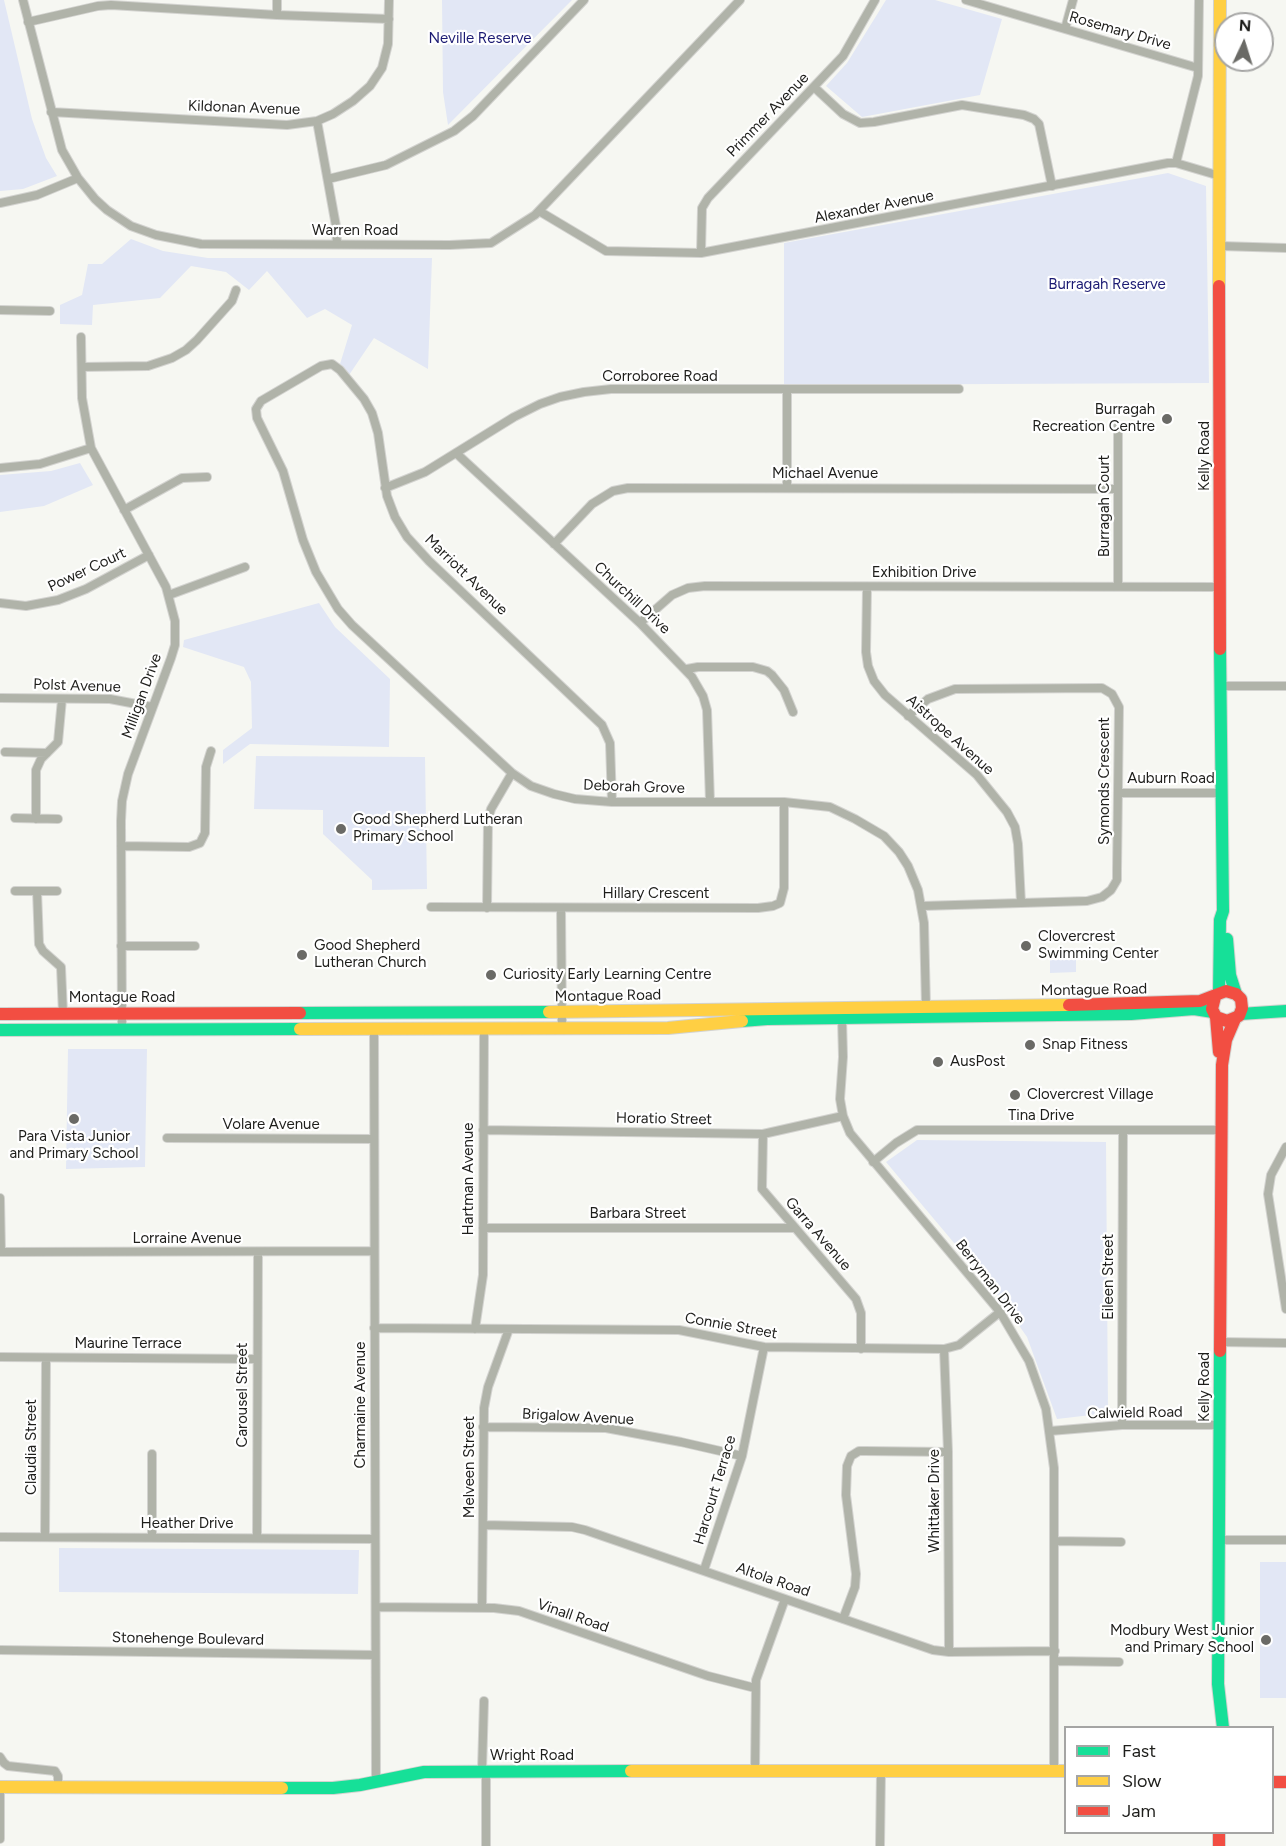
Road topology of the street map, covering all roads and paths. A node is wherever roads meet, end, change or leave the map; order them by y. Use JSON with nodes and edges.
{"nodes":[{"id":1,"x":23,"y":0,"type":"edge"},
{"id":2,"x":277,"y":0,"type":"edge"},
{"id":3,"x":389,"y":0,"type":"edge"},
{"id":4,"x":584,"y":0,"type":"edge"},
{"id":5,"x":740,"y":0,"type":"edge"},
{"id":6,"x":875,"y":0,"type":"edge"},
{"id":7,"x":966,"y":0,"type":"edge"},
{"id":8,"x":1073,"y":0,"type":"edge"},
{"id":9,"x":1199,"y":0,"type":"edge"},
{"id":10,"x":1220,"y":0,"type":"edge"},
{"id":11,"x":160,"y":4,"type":"edge"},
{"id":12,"x":277,"y":15,"type":"junction"},
{"id":13,"x":389,"y":19,"type":"junction"},
{"id":14,"x":28,"y":22,"type":"junction"},
{"id":15,"x":1065,"y":29,"type":"junction"},
{"id":16,"x":1198,"y":68,"type":"junction"},
{"id":17,"x":814,"y":87,"type":"junction"},
{"id":18,"x":51,"y":112,"type":"junction"},
{"id":19,"x":317,"y":121,"type":"junction"},
{"id":20,"x":1176,"y":163,"type":"junction"},
{"id":21,"x":1220,"y":176,"type":"junction"},
{"id":22,"x":78,"y":178,"type":"junction"},
{"id":23,"x":328,"y":179,"type":"junction"},
{"id":24,"x":1052,"y":186,"type":"junction"},
{"id":25,"x":0,"y":204,"type":"edge"},
{"id":26,"x":539,"y":211,"type":"junction"},
{"id":27,"x":337,"y":244,"type":"junction"},
{"id":28,"x":1220,"y":246,"type":"junction"},
{"id":29,"x":1286,"y":248,"type":"edge"},
{"id":30,"x":701,"y":253,"type":"junction"},
{"id":31,"x":236,"y":290,"type":"dead end"},
{"id":32,"x":0,"y":310,"type":"edge"},
{"id":33,"x":50,"y":311,"type":"dead end"},
{"id":34,"x":81,"y":337,"type":"dead end"},
{"id":35,"x":82,"y":367,"type":"junction"},
{"id":36,"x":959,"y":389,"type":"dead end"},
{"id":37,"x":787,"y":390,"type":"junction"},
{"id":38,"x":256,"y":409,"type":"joint"},
{"id":39,"x":1118,"y":426,"type":"dead end"},
{"id":40,"x":91,"y":448,"type":"junction"},
{"id":41,"x":456,"y":453,"type":"junction"},
{"id":42,"x":0,"y":468,"type":"edge"},
{"id":43,"x":207,"y":477,"type":"dead end"},
{"id":44,"x":385,"y":488,"type":"junction"},
{"id":45,"x":787,"y":488,"type":"junction"},
{"id":46,"x":1118,"y":489,"type":"junction"},
{"id":47,"x":124,"y":510,"type":"junction"},
{"id":48,"x":554,"y":544,"type":"junction"},
{"id":49,"x":149,"y":555,"type":"junction"},
{"id":50,"x":245,"y":567,"type":"dead end"},
{"id":51,"x":1118,"y":586,"type":"junction"},
{"id":52,"x":867,"y":587,"type":"junction"},
{"id":53,"x":1220,"y":587,"type":"junction"},
{"id":54,"x":169,"y":595,"type":"junction"},
{"id":55,"x":0,"y":603,"type":"edge"},
{"id":56,"x":640,"y":623,"type":"junction"},
{"id":57,"x":687,"y":669,"type":"junction"},
{"id":58,"x":1221,"y":686,"type":"junction"},
{"id":59,"x":1286,"y":686,"type":"edge"},
{"id":60,"x":0,"y":698,"type":"edge"},
{"id":61,"x":62,"y":699,"type":"junction"},
{"id":62,"x":152,"y":707,"type":"junction"},
{"id":63,"x":793,"y":712,"type":"dead end"},
{"id":64,"x":908,"y":716,"type":"junction"},
{"id":65,"x":5,"y":752,"type":"dead end"},
{"id":66,"x":211,"y":752,"type":"dead end"},
{"id":67,"x":47,"y":753,"type":"junction"},
{"id":68,"x":512,"y":773,"type":"junction"},
{"id":69,"x":1119,"y":792,"type":"junction"},
{"id":70,"x":1222,"y":793,"type":"junction"},
{"id":71,"x":612,"y":802,"type":"junction"},
{"id":72,"x":710,"y":802,"type":"junction"},
{"id":73,"x":784,"y":802,"type":"junction"},
{"id":74,"x":15,"y":818,"type":"dead end"},
{"id":75,"x":36,"y":819,"type":"junction"},
{"id":76,"x":58,"y":819,"type":"dead end"},
{"id":77,"x":121,"y":846,"type":"junction"},
{"id":78,"x":15,"y":891,"type":"dead end"},
{"id":79,"x":37,"y":891,"type":"junction"},
{"id":80,"x":57,"y":891,"type":"dead end"},
{"id":81,"x":1021,"y":903,"type":"junction"},
{"id":82,"x":922,"y":906,"type":"junction"},
{"id":83,"x":430,"y":907,"type":"dead end"},
{"id":84,"x":487,"y":908,"type":"junction"},
{"id":85,"x":561,"y":908,"type":"junction"},
{"id":86,"x":1223,"y":911,"type":"junction"},
{"id":87,"x":122,"y":946,"type":"junction"},
{"id":88,"x":195,"y":946,"type":"dead end"},
{"id":89,"x":1217,"y":995,"type":"junction"},
{"id":90,"x":1239,"y":997,"type":"junction"},
{"id":91,"x":1286,"y":1005,"type":"edge"},
{"id":92,"x":1286,"y":1011,"type":"edge"},
{"id":93,"x":374,"y":1012,"type":"junction"},
{"id":94,"x":562,"y":1012,"type":"junction"},
{"id":95,"x":926,"y":1012,"type":"junction"},
{"id":96,"x":122,"y":1013,"type":"junction"},
{"id":97,"x":0,"y":1014,"type":"edge"},
{"id":98,"x":63,"y":1014,"type":"junction"},
{"id":99,"x":842,"y":1014,"type":"junction"},
{"id":100,"x":1215,"y":1014,"type":"junction"},
{"id":101,"x":1238,"y":1017,"type":"junction"},
{"id":102,"x":374,"y":1028,"type":"junction"},
{"id":103,"x":484,"y":1028,"type":"junction"},
{"id":104,"x":562,"y":1028,"type":"junction"},
{"id":105,"x":122,"y":1029,"type":"junction"},
{"id":106,"x":0,"y":1030,"type":"edge"},
{"id":107,"x":1221,"y":1065,"type":"junction"},
{"id":108,"x":843,"y":1116,"type":"junction"},
{"id":109,"x":483,"y":1130,"type":"junction"},
{"id":110,"x":1123,"y":1130,"type":"junction"},
{"id":111,"x":1220,"y":1131,"type":"junction"},
{"id":112,"x":763,"y":1134,"type":"junction"},
{"id":113,"x":167,"y":1138,"type":"dead end"},
{"id":114,"x":374,"y":1138,"type":"junction"},
{"id":115,"x":1286,"y":1147,"type":"edge"},
{"id":116,"x":873,"y":1162,"type":"junction"},
{"id":117,"x":0,"y":1198,"type":"edge"},
{"id":118,"x":483,"y":1228,"type":"junction"},
{"id":119,"x":794,"y":1228,"type":"junction"},
{"id":120,"x":374,"y":1251,"type":"junction"},
{"id":121,"x":0,"y":1252,"type":"edge"},
{"id":122,"x":258,"y":1252,"type":"junction"},
{"id":123,"x":1286,"y":1309,"type":"edge"},
{"id":124,"x":1000,"y":1312,"type":"junction"},
{"id":125,"x":374,"y":1328,"type":"junction"},
{"id":126,"x":475,"y":1329,"type":"junction"},
{"id":127,"x":509,"y":1329,"type":"junction"},
{"id":128,"x":1220,"y":1342,"type":"junction"},
{"id":129,"x":1286,"y":1343,"type":"edge"},
{"id":130,"x":764,"y":1347,"type":"junction"},
{"id":131,"x":861,"y":1349,"type":"junction"},
{"id":132,"x":944,"y":1349,"type":"junction"},
{"id":133,"x":0,"y":1357,"type":"edge"},
{"id":134,"x":46,"y":1358,"type":"junction"},
{"id":135,"x":256,"y":1359,"type":"junction"},
{"id":136,"x":1122,"y":1425,"type":"junction"},
{"id":137,"x":1220,"y":1425,"type":"junction"},
{"id":138,"x":483,"y":1427,"type":"junction"},
{"id":139,"x":1050,"y":1431,"type":"junction"},
{"id":140,"x":948,"y":1452,"type":"junction"},
{"id":141,"x":152,"y":1454,"type":"dead end"},
{"id":142,"x":742,"y":1456,"type":"junction"},
{"id":143,"x":484,"y":1525,"type":"junction"},
{"id":144,"x":0,"y":1537,"type":"edge"},
{"id":145,"x":45,"y":1537,"type":"junction"},
{"id":146,"x":152,"y":1538,"type":"junction"},
{"id":147,"x":257,"y":1538,"type":"junction"},
{"id":148,"x":375,"y":1539,"type":"junction"},
{"id":149,"x":1219,"y":1540,"type":"junction"},
{"id":150,"x":1286,"y":1540,"type":"edge"},
{"id":151,"x":1054,"y":1541,"type":"junction"},
{"id":152,"x":1120,"y":1542,"type":"dead end"},
{"id":153,"x":704,"y":1570,"type":"junction"},
{"id":154,"x":785,"y":1599,"type":"junction"},
{"id":155,"x":376,"y":1607,"type":"junction"},
{"id":156,"x":482,"y":1608,"type":"junction"},
{"id":157,"x":843,"y":1619,"type":"junction"},
{"id":158,"x":0,"y":1650,"type":"edge"},
{"id":159,"x":1055,"y":1651,"type":"junction"},
{"id":160,"x":949,"y":1652,"type":"junction"},
{"id":161,"x":375,"y":1655,"type":"junction"},
{"id":162,"x":1054,"y":1661,"type":"junction"},
{"id":163,"x":1119,"y":1662,"type":"dead end"},
{"id":164,"x":755,"y":1688,"type":"junction"},
{"id":165,"x":484,"y":1701,"type":"dead end"},
{"id":166,"x":1221,"y":1709,"type":"junction"},
{"id":167,"x":1217,"y":1726,"type":"edge"},
{"id":168,"x":1223,"y":1726,"type":"edge"},
{"id":169,"x":0,"y":1756,"type":"edge"},
{"id":170,"x":484,"y":1770,"type":"junction"},
{"id":171,"x":755,"y":1771,"type":"junction"},
{"id":172,"x":881,"y":1771,"type":"junction"},
{"id":173,"x":1060,"y":1771,"type":"edge"},
{"id":174,"x":376,"y":1782,"type":"junction"},
{"id":175,"x":0,"y":1787,"type":"edge"},
{"id":176,"x":58,"y":1788,"type":"junction"},
{"id":177,"x":0,"y":1839,"type":"edge"},
{"id":178,"x":486,"y":1846,"type":"edge"},
{"id":179,"x":880,"y":1846,"type":"edge"}],
"edges":[{"from":1,"to":14,"type":"street","name":"Warren Road"},
{"from":2,"to":12,"type":"street"},
{"from":3,"to":13,"type":"street","name":"Kildonan Avenue"},
{"from":4,"to":23,"type":"street"},
{"from":5,"to":26,"type":"street","name":"Warren Road"},
{"from":6,"to":17,"type":"street","name":"Primmer Avenue"},
{"from":7,"to":15,"type":"street","name":"Rosemary Drive"},
{"from":8,"to":15,"type":"street"},
{"from":9,"to":16,"type":"street"},
{"from":10,"to":21,"type":"main road","name":"Kelly Road"},
{"from":11,"to":12,"type":"street"},
{"from":11,"to":14,"type":"street"},
{"from":12,"to":13,"type":"street"},
{"from":13,"to":19,"type":"street","name":"Kildonan Avenue"},
{"from":14,"to":18,"type":"street","name":"Warren Road"},
{"from":15,"to":16,"type":"street","name":"Rosemary Drive"},
{"from":16,"to":20,"type":"street"},
{"from":17,"to":24,"type":"street"},
{"from":17,"to":30,"type":"street","name":"Primmer Avenue"},
{"from":18,"to":19,"type":"street","name":"Kildonan Avenue"},
{"from":18,"to":22,"type":"street","name":"Warren Road"},
{"from":19,"to":23,"type":"street"},
{"from":20,"to":21,"type":"street","name":"Alexander Avenue"},
{"from":20,"to":24,"type":"street","name":"Alexander Avenue"},
{"from":21,"to":28,"type":"main road","name":"Kelly Road"},
{"from":22,"to":25,"type":"street"},
{"from":22,"to":27,"type":"street","name":"Warren Road"},
{"from":23,"to":27,"type":"street"},
{"from":24,"to":30,"type":"street","name":"Alexander Avenue"},
{"from":26,"to":27,"type":"street","name":"Warren Road"},
{"from":26,"to":30,"type":"street","name":"Alexander Avenue"},
{"from":28,"to":29,"type":"street"},
{"from":28,"to":53,"type":"main road","name":"Kelly Road"},
{"from":31,"to":35,"type":"street"},
{"from":32,"to":33,"type":"street"},
{"from":34,"to":35,"type":"street","name":"Milligan Drive"},
{"from":35,"to":40,"type":"street","name":"Milligan Drive"},
{"from":36,"to":37,"type":"street","name":"Corroboree Road"},
{"from":37,"to":41,"type":"street","name":"Corroboree Road"},
{"from":37,"to":45,"type":"street"},
{"from":38,"to":44,"type":"street","name":"Marriott Avenue"},
{"from":38,"to":68,"type":"street","name":"Deborah Grove"},
{"from":39,"to":46,"type":"street","name":"Burragah Court"},
{"from":40,"to":42,"type":"street"},
{"from":40,"to":47,"type":"street","name":"Milligan Drive"},
{"from":41,"to":44,"type":"street","name":"Corroboree Road"},
{"from":41,"to":48,"type":"street","name":"Churchill Drive"},
{"from":43,"to":47,"type":"street"},
{"from":44,"to":71,"type":"street","name":"Marriott Avenue"},
{"from":45,"to":46,"type":"street","name":"Michael Avenue"},
{"from":45,"to":48,"type":"street","name":"Michael Avenue"},
{"from":46,"to":51,"type":"street","name":"Burragah Court"},
{"from":47,"to":49,"type":"street","name":"Milligan Drive"},
{"from":48,"to":56,"type":"street","name":"Churchill Drive"},
{"from":49,"to":54,"type":"street","name":"Milligan Drive"},
{"from":49,"to":55,"type":"street","name":"Power Court"},
{"from":50,"to":54,"type":"street"},
{"from":51,"to":52,"type":"street","name":"Exhibition Drive"},
{"from":51,"to":53,"type":"street","name":"Exhibition Drive"},
{"from":52,"to":56,"type":"street","name":"Exhibition Drive"},
{"from":52,"to":64,"type":"street","name":"Aistrope Avenue"},
{"from":53,"to":58,"type":"main road","name":"Kelly Road"},
{"from":54,"to":62,"type":"street","name":"Milligan Drive"},
{"from":56,"to":57,"type":"street","name":"Churchill Drive"},
{"from":57,"to":63,"type":"street"},
{"from":57,"to":72,"type":"street","name":"Churchill Drive"},
{"from":58,"to":59,"type":"street"},
{"from":58,"to":70,"type":"main road","name":"Kelly Road"},
{"from":60,"to":61,"type":"street","name":"Polst Avenue"},
{"from":61,"to":62,"type":"street","name":"Polst Avenue"},
{"from":61,"to":67,"type":"street"},
{"from":62,"to":77,"type":"street","name":"Milligan Drive"},
{"from":64,"to":69,"type":"street","name":"Symonds Crescent"},
{"from":64,"to":81,"type":"street","name":"Aistrope Avenue"},
{"from":65,"to":67,"type":"street"},
{"from":66,"to":77,"type":"street"},
{"from":67,"to":75,"type":"street"},
{"from":68,"to":71,"type":"street","name":"Deborah Grove"},
{"from":68,"to":84,"type":"street"},
{"from":69,"to":70,"type":"street","name":"Auburn Road"},
{"from":69,"to":81,"type":"street","name":"Symonds Crescent"},
{"from":70,"to":86,"type":"main road","name":"Kelly Road"},
{"from":71,"to":72,"type":"street","name":"Deborah Grove"},
{"from":72,"to":73,"type":"street","name":"Deborah Grove"},
{"from":73,"to":82,"type":"street","name":"Deborah Grove"},
{"from":73,"to":85,"type":"street","name":"Hillary Crescent"},
{"from":74,"to":75,"type":"street"},
{"from":75,"to":76,"type":"street"},
{"from":77,"to":87,"type":"street","name":"Milligan Drive"},
{"from":78,"to":79,"type":"street"},
{"from":79,"to":80,"type":"street"},
{"from":79,"to":98,"type":"street"},
{"from":81,"to":82,"type":"street","name":"Symonds Crescent"},
{"from":82,"to":95,"type":"street","name":"Deborah Grove"},
{"from":83,"to":84,"type":"street","name":"Hillary Crescent"},
{"from":84,"to":85,"type":"street","name":"Hillary Crescent"},
{"from":85,"to":94,"type":"street"},
{"from":86,"to":89,"type":"main road","name":"Kelly Road"},
{"from":86,"to":90,"type":"main road","name":"Kelly Road"},
{"from":87,"to":88,"type":"street"},
{"from":87,"to":96,"type":"street","name":"Milligan Drive"},
{"from":89,"to":90,"type":"main road"},
{"from":89,"to":95,"type":"main road","name":"Montague Road"},
{"from":89,"to":100,"type":"main road"},
{"from":90,"to":91,"type":"main road"},
{"from":90,"to":101,"type":"main road"},
{"from":92,"to":101,"type":"main road"},
{"from":93,"to":94,"type":"main road","name":"Montague Road"},
{"from":93,"to":96,"type":"main road","name":"Montague Road"},
{"from":93,"to":102,"type":"main road"},
{"from":94,"to":99,"type":"main road","name":"Montague Road"},
{"from":94,"to":104,"type":"street"},
{"from":95,"to":99,"type":"main road","name":"Montague Road"},
{"from":95,"to":100,"type":"main road","name":"Montague Road"},
{"from":96,"to":98,"type":"main road","name":"Montague Road"},
{"from":96,"to":105,"type":"street","name":"Milligan Drive"},
{"from":97,"to":98,"type":"main road","name":"Montague Road"},
{"from":99,"to":104,"type":"main road","name":"Montague Road"},
{"from":99,"to":108,"type":"street","name":"Berryman Drive"},
{"from":100,"to":101,"type":"main road"},
{"from":100,"to":107,"type":"main road","name":"Kelly Road"},
{"from":101,"to":107,"type":"main road","name":"Kelly Road"},
{"from":102,"to":103,"type":"main road","name":"Montague Road"},
{"from":102,"to":105,"type":"main road","name":"Montague Road"},
{"from":102,"to":114,"type":"street","name":"Charmaine Avenue"},
{"from":103,"to":104,"type":"main road","name":"Montague Road"},
{"from":103,"to":109,"type":"street","name":"Hartman Avenue"},
{"from":105,"to":106,"type":"main road","name":"Montague Road"},
{"from":107,"to":111,"type":"main road","name":"Kelly Road"},
{"from":108,"to":112,"type":"street","name":"Horatio Street"},
{"from":108,"to":116,"type":"street","name":"Berryman Drive"},
{"from":109,"to":112,"type":"street","name":"Horatio Street"},
{"from":109,"to":118,"type":"street","name":"Hartman Avenue"},
{"from":110,"to":111,"type":"street","name":"Tina Drive"},
{"from":110,"to":116,"type":"street","name":"Tina Drive"},
{"from":110,"to":136,"type":"street","name":"Eileen Street"},
{"from":111,"to":128,"type":"main road","name":"Kelly Road"},
{"from":112,"to":119,"type":"street","name":"Garra Avenue"},
{"from":113,"to":114,"type":"street","name":"Volare Avenue"},
{"from":114,"to":120,"type":"street","name":"Charmaine Avenue"},
{"from":115,"to":123,"type":"street"},
{"from":116,"to":124,"type":"street","name":"Berryman Drive"},
{"from":117,"to":121,"type":"street"},
{"from":118,"to":119,"type":"street","name":"Barbara Street"},
{"from":118,"to":126,"type":"street","name":"Hartman Avenue"},
{"from":119,"to":131,"type":"street","name":"Garra Avenue"},
{"from":120,"to":122,"type":"street","name":"Lorraine Avenue"},
{"from":120,"to":125,"type":"street","name":"Charmaine Avenue"},
{"from":121,"to":122,"type":"street","name":"Lorraine Avenue"},
{"from":122,"to":135,"type":"street","name":"Carousel Street"},
{"from":124,"to":132,"type":"street","name":"Connie Street"},
{"from":124,"to":139,"type":"street","name":"Berryman Drive"},
{"from":125,"to":126,"type":"street","name":"Connie Street"},
{"from":125,"to":148,"type":"street","name":"Charmaine Avenue"},
{"from":126,"to":127,"type":"street","name":"Connie Street"},
{"from":127,"to":130,"type":"street","name":"Connie Street"},
{"from":127,"to":138,"type":"street","name":"Melveen Street"},
{"from":128,"to":129,"type":"street"},
{"from":128,"to":137,"type":"main road","name":"Kelly Road"},
{"from":130,"to":131,"type":"street","name":"Connie Street"},
{"from":130,"to":142,"type":"street","name":"Harcourt Terrace"},
{"from":131,"to":132,"type":"street","name":"Connie Street"},
{"from":132,"to":140,"type":"street","name":"Whittaker Drive"},
{"from":133,"to":134,"type":"street","name":"Maurine Terrace"},
{"from":134,"to":135,"type":"street","name":"Maurine Terrace"},
{"from":134,"to":145,"type":"street","name":"Claudia Street"},
{"from":135,"to":147,"type":"street","name":"Carousel Street"},
{"from":136,"to":137,"type":"street","name":"Calwield Road"},
{"from":136,"to":139,"type":"street","name":"Calwield Road"},
{"from":137,"to":149,"type":"main road","name":"Kelly Road"},
{"from":138,"to":142,"type":"street","name":"Brigalow Avenue"},
{"from":138,"to":143,"type":"street","name":"Melveen Street"},
{"from":139,"to":151,"type":"street","name":"Berryman Drive"},
{"from":140,"to":157,"type":"street"},
{"from":140,"to":160,"type":"street","name":"Whittaker Drive"},
{"from":141,"to":146,"type":"street"},
{"from":142,"to":153,"type":"street","name":"Harcourt Terrace"},
{"from":143,"to":153,"type":"street","name":"Altola Road"},
{"from":143,"to":156,"type":"street","name":"Melveen Street"},
{"from":144,"to":145,"type":"street","name":"Heather Drive"},
{"from":145,"to":146,"type":"street","name":"Heather Drive"},
{"from":146,"to":147,"type":"street","name":"Heather Drive"},
{"from":147,"to":148,"type":"street","name":"Heather Drive"},
{"from":148,"to":155,"type":"street","name":"Charmaine Avenue"},
{"from":149,"to":150,"type":"street"},
{"from":149,"to":166,"type":"main road","name":"Kelly Road"},
{"from":151,"to":152,"type":"street"},
{"from":151,"to":159,"type":"street","name":"Berryman Drive"},
{"from":153,"to":154,"type":"street","name":"Altola Road"},
{"from":154,"to":157,"type":"street","name":"Altola Road"},
{"from":154,"to":164,"type":"street"},
{"from":155,"to":156,"type":"street","name":"Vinall Road"},
{"from":155,"to":161,"type":"street","name":"Charmaine Avenue"},
{"from":156,"to":164,"type":"street","name":"Vinall Road"},
{"from":157,"to":160,"type":"street","name":"Altola Road"},
{"from":158,"to":161,"type":"street","name":"Stonehenge Boulevard"},
{"from":159,"to":160,"type":"street","name":"Altola Road"},
{"from":159,"to":162,"type":"street","name":"Berryman Drive"},
{"from":161,"to":174,"type":"street","name":"Charmaine Avenue"},
{"from":162,"to":163,"type":"street"},
{"from":162,"to":173,"type":"street","name":"Berryman Drive"},
{"from":164,"to":171,"type":"street"},
{"from":165,"to":170,"type":"street"},
{"from":166,"to":167,"type":"main road","name":"Kelly Road"},
{"from":166,"to":168,"type":"main road","name":"Kelly Road"},
{"from":169,"to":176,"type":"street"},
{"from":170,"to":171,"type":"main road","name":"Wright Road"},
{"from":170,"to":174,"type":"main road","name":"Wright Road"},
{"from":170,"to":178,"type":"street"},
{"from":171,"to":172,"type":"main road","name":"Wright Road"},
{"from":172,"to":173,"type":"main road","name":"Wright Road"},
{"from":172,"to":179,"type":"street"},
{"from":174,"to":176,"type":"main road","name":"Wright Road"},
{"from":175,"to":176,"type":"main road","name":"Wright Road"},
{"from":175,"to":177,"type":"street"}]}
